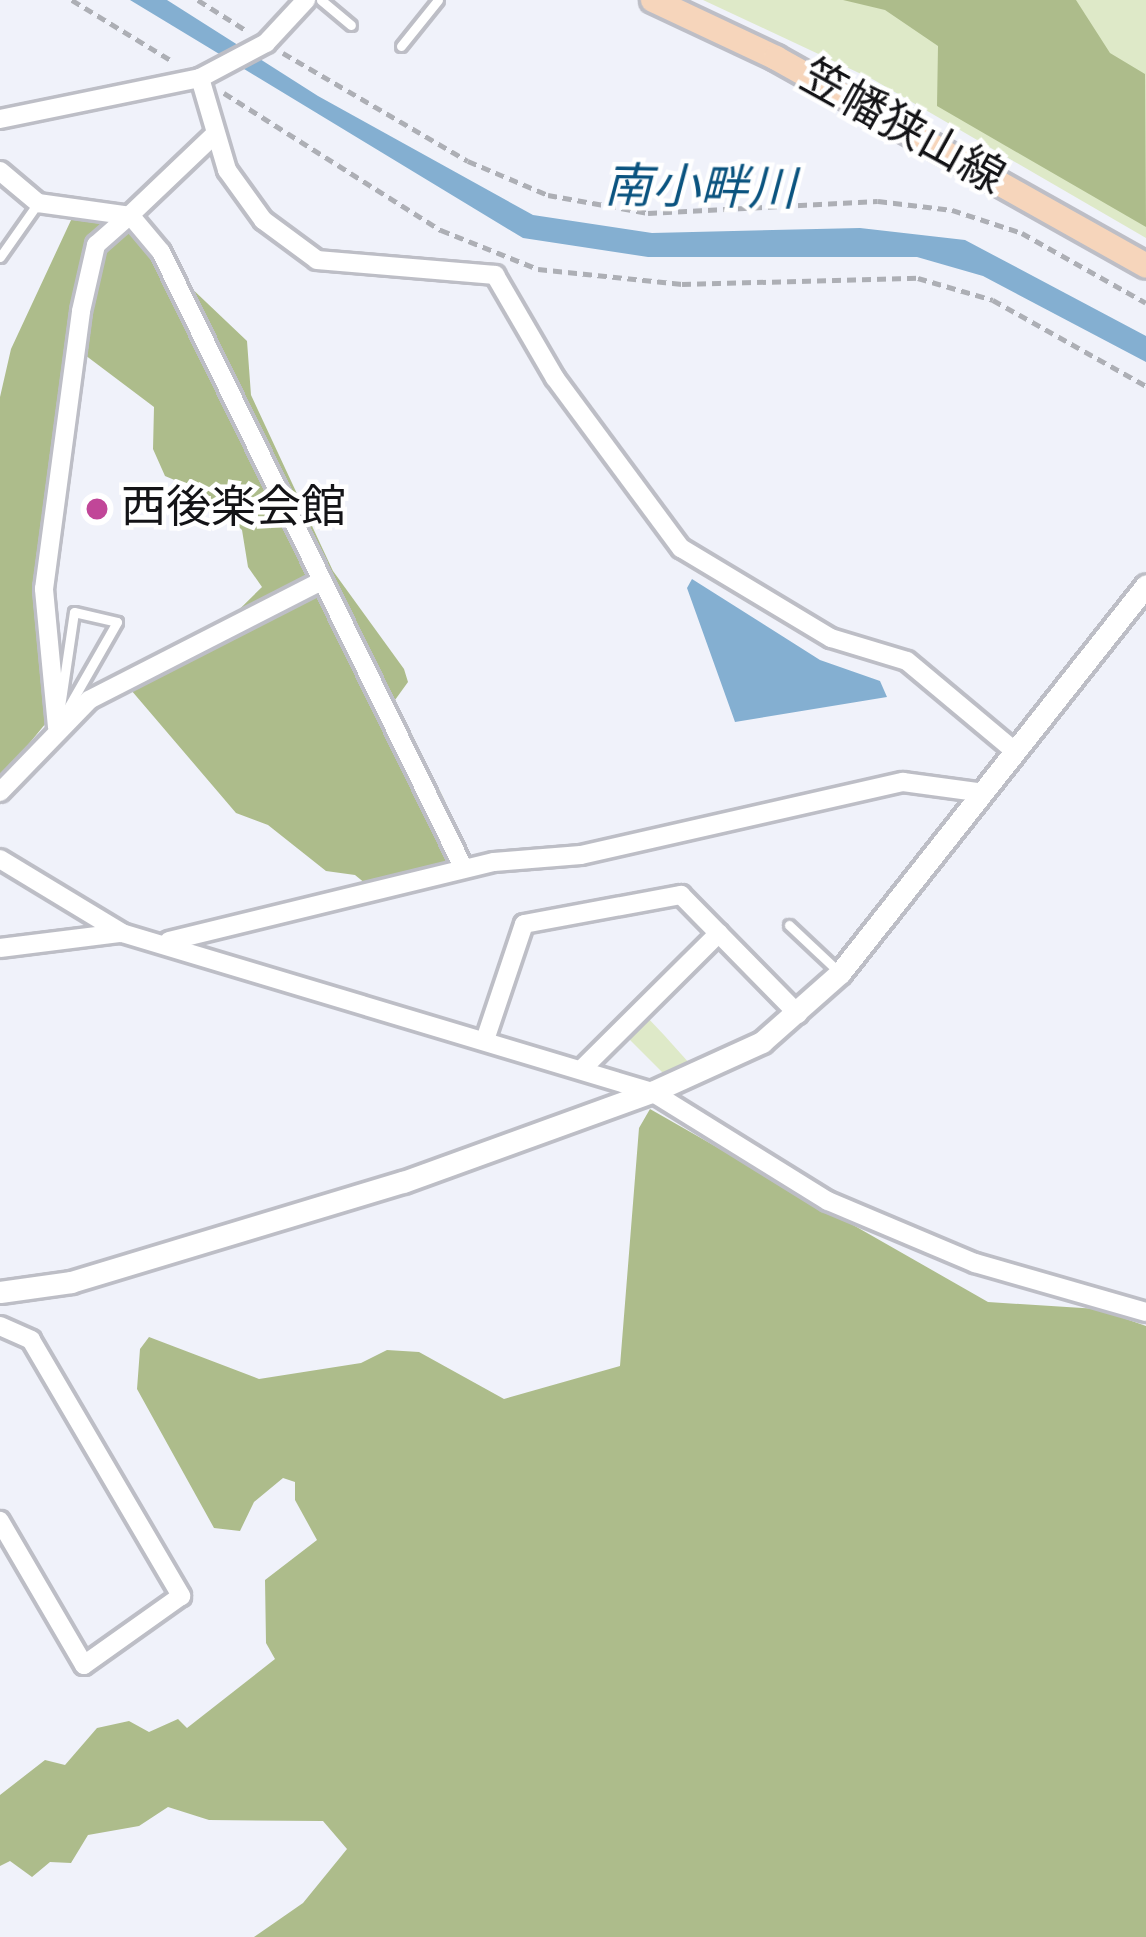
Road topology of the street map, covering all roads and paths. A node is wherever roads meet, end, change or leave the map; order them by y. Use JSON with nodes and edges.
{"nodes":[{"id":1,"x":72,"y":0,"type":"edge"},
{"id":2,"x":197,"y":0,"type":"edge"},
{"id":3,"x":306,"y":0,"type":"edge"},
{"id":4,"x":321,"y":0,"type":"edge"},
{"id":5,"x":438,"y":0,"type":"edge"},
{"id":6,"x":653,"y":0,"type":"edge"},
{"id":7,"x":352,"y":26,"type":"dead end"},
{"id":8,"x":265,"y":43,"type":"junction"},
{"id":9,"x":401,"y":46,"type":"dead end"},
{"id":10,"x":201,"y":77,"type":"junction"},
{"id":11,"x":0,"y":119,"type":"edge"},
{"id":12,"x":214,"y":135,"type":"junction"},
{"id":13,"x":0,"y":171,"type":"edge"},
{"id":14,"x":38,"y":203,"type":"junction"},
{"id":15,"x":130,"y":215,"type":"junction"},
{"id":16,"x":0,"y":256,"type":"edge"},
{"id":17,"x":1146,"y":266,"type":"edge"},
{"id":18,"x":1146,"y":303,"type":"edge"},
{"id":19,"x":1146,"y":386,"type":"edge"},
{"id":20,"x":322,"y":581,"type":"junction"},
{"id":21,"x":1146,"y":585,"type":"edge"},
{"id":22,"x":58,"y":727,"type":"junction"},
{"id":23,"x":1016,"y":752,"type":"junction"},
{"id":24,"x":0,"y":792,"type":"edge"},
{"id":25,"x":984,"y":793,"type":"junction"},
{"id":26,"x":0,"y":859,"type":"edge"},
{"id":27,"x":464,"y":869,"type":"junction"},
{"id":28,"x":789,"y":925,"type":"dead end"},
{"id":29,"x":122,"y":933,"type":"junction"},
{"id":30,"x":719,"y":933,"type":"junction"},
{"id":31,"x":165,"y":942,"type":"junction"},
{"id":32,"x":0,"y":948,"type":"edge"},
{"id":33,"x":840,"y":974,"type":"junction"},
{"id":34,"x":798,"y":1014,"type":"junction"},
{"id":35,"x":486,"y":1037,"type":"junction"},
{"id":36,"x":584,"y":1067,"type":"junction"},
{"id":37,"x":652,"y":1092,"type":"junction"},
{"id":38,"x":0,"y":1292,"type":"edge"},
{"id":39,"x":1146,"y":1312,"type":"edge"},
{"id":40,"x":0,"y":1326,"type":"edge"},
{"id":41,"x":0,"y":1522,"type":"edge"}],
"edges":[{"from":1,"to":10,"type":"path"},
{"from":2,"to":8,"type":"path"},
{"from":3,"to":8,"type":"street"},
{"from":4,"to":7,"type":"lane"},
{"from":5,"to":9,"type":"lane"},
{"from":6,"to":17,"type":"main road","name":"笠幡狭山線"},
{"from":8,"to":10,"type":"street"},
{"from":8,"to":18,"type":"path"},
{"from":10,"to":11,"type":"street"},
{"from":10,"to":12,"type":"street"},
{"from":10,"to":19,"type":"path"},
{"from":12,"to":15,"type":"street"},
{"from":12,"to":23,"type":"street"},
{"from":13,"to":14,"type":"street"},
{"from":14,"to":15,"type":"street"},
{"from":14,"to":16,"type":"lane"},
{"from":15,"to":20,"type":"street"},
{"from":15,"to":22,"type":"street"},
{"from":20,"to":22,"type":"street"},
{"from":20,"to":27,"type":"street"},
{"from":21,"to":23,"type":"street"},
{"from":22,"to":22,"type":"lane"},
{"from":22,"to":24,"type":"street"},
{"from":23,"to":25,"type":"street"},
{"from":25,"to":27,"type":"street"},
{"from":25,"to":33,"type":"street"},
{"from":26,"to":29,"type":"street"},
{"from":27,"to":31,"type":"street"},
{"from":28,"to":33,"type":"lane"},
{"from":29,"to":31,"type":"street"},
{"from":29,"to":32,"type":"street"},
{"from":30,"to":34,"type":"street"},
{"from":30,"to":35,"type":"street"},
{"from":30,"to":36,"type":"street"},
{"from":31,"to":35,"type":"street"},
{"from":33,"to":34,"type":"street"},
{"from":34,"to":37,"type":"street"},
{"from":35,"to":36,"type":"street"},
{"from":36,"to":37,"type":"street"},
{"from":37,"to":38,"type":"street"},
{"from":37,"to":39,"type":"street"},
{"from":40,"to":41,"type":"street"}]}
